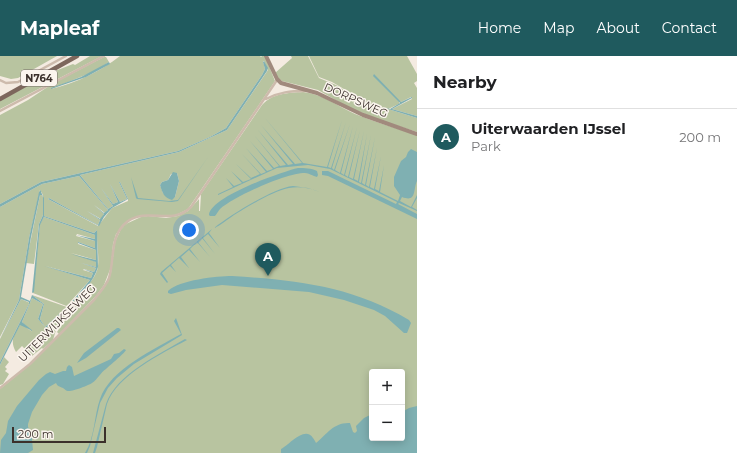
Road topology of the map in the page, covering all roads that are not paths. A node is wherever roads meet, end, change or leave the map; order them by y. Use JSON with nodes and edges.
{"nodes":[{"id":1,"x":66,"y":56,"type":"edge"},
{"id":2,"x":77,"y":56,"type":"edge"},
{"id":3,"x":104,"y":56,"type":"edge"},
{"id":4,"x":266,"y":56,"type":"edge"},
{"id":5,"x":0,"y":80,"type":"edge"},
{"id":6,"x":277,"y":80,"type":"junction"},
{"id":7,"x":310,"y":91,"type":"junction"},
{"id":8,"x":0,"y":99,"type":"edge"},
{"id":9,"x":264,"y":101,"type":"junction"},
{"id":10,"x":0,"y":110,"type":"edge"},
{"id":11,"x":417,"y":134,"type":"edge"},
{"id":12,"x":0,"y":388,"type":"edge"}],
"edges":[{"from":1,"to":5,"type":"street"},
{"from":2,"to":8,"type":"main road","number":"N764"},
{"from":3,"to":10,"type":"street"},
{"from":4,"to":6,"type":"street"},
{"from":6,"to":7,"type":"street","name":"DORPSWEG"},
{"from":6,"to":9,"type":"street","name":"UITERWIJKSEWEG"},
{"from":7,"to":9,"type":"street"},
{"from":7,"to":11,"type":"street","name":"DORPSWEG"},
{"from":9,"to":12,"type":"street","name":"UITERWIJKSEWEG"}]}
